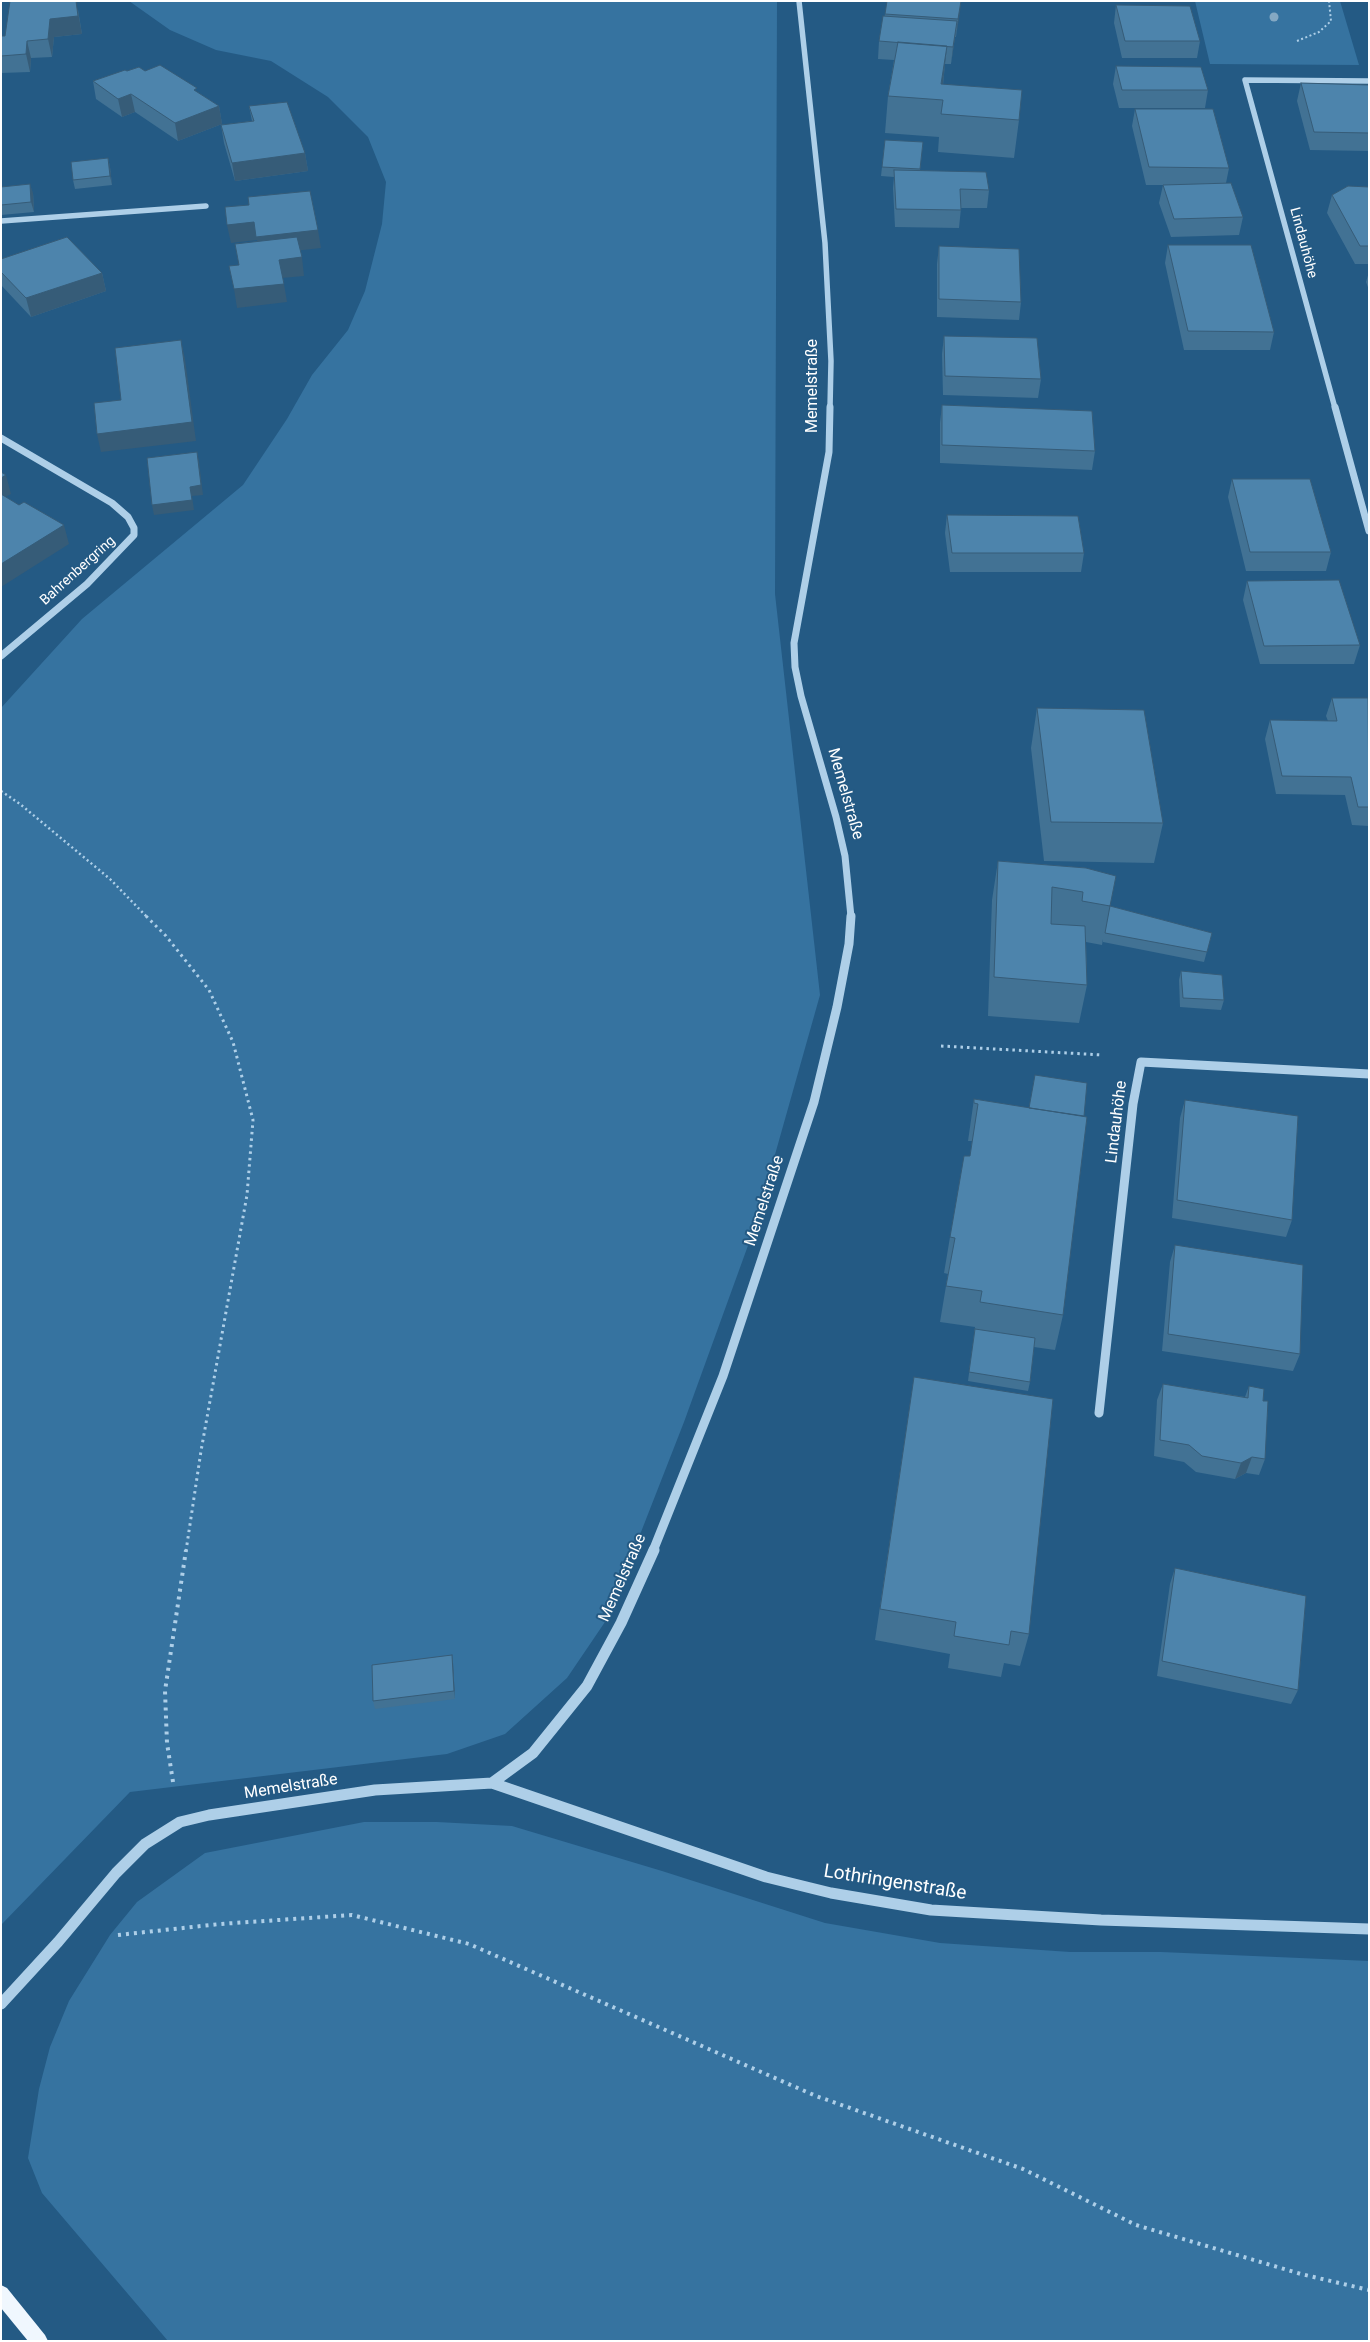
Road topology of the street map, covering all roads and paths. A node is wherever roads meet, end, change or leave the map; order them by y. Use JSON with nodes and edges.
{"nodes":[{"id":1,"x":799,"y":1,"type":"edge"},
{"id":2,"x":1369,"y":81,"type":"edge"},
{"id":3,"x":206,"y":206,"type":"dead end"},
{"id":4,"x":1,"y":221,"type":"edge"},
{"id":5,"x":1,"y":438,"type":"edge"},
{"id":6,"x":1369,"y":531,"type":"edge"},
{"id":7,"x":1,"y":656,"type":"edge"},
{"id":8,"x":1,"y":791,"type":"edge"},
{"id":9,"x":941,"y":1046,"type":"dead end"},
{"id":10,"x":1141,"y":1062,"type":"junction"},
{"id":11,"x":1369,"y":1074,"type":"edge"},
{"id":12,"x":1099,"y":1413,"type":"dead end"},
{"id":13,"x":492,"y":1782,"type":"junction"},
{"id":14,"x":180,"y":1822,"type":"junction"},
{"id":15,"x":1369,"y":1928,"type":"edge"},
{"id":16,"x":58,"y":1942,"type":"junction"},
{"id":17,"x":1,"y":2004,"type":"edge"},
{"id":18,"x":1369,"y":2290,"type":"edge"},
{"id":19,"x":1,"y":2294,"type":"edge"},
{"id":20,"x":39,"y":2341,"type":"edge"}],
"edges":[{"from":1,"to":13,"type":"street","name":"Memelstraße"},
{"from":2,"to":6,"type":"street","name":"Lindauhöhe"},
{"from":3,"to":4,"type":"street"},
{"from":5,"to":7,"type":"street","name":"Bahrenbergring"},
{"from":8,"to":14,"type":"path"},
{"from":9,"to":10,"type":"path"},
{"from":10,"to":11,"type":"street","name":"Lindauhöhe"},
{"from":10,"to":12,"type":"street","name":"Lindauhöhe"},
{"from":13,"to":14,"type":"street","name":"Memelstraße"},
{"from":13,"to":15,"type":"street","name":"Lothringenstraße"},
{"from":14,"to":16,"type":"street","name":"Memelstraße"},
{"from":16,"to":17,"type":"street","name":"Memelstraße"},
{"from":16,"to":18,"type":"path"},
{"from":19,"to":20,"type":"main road"}]}
